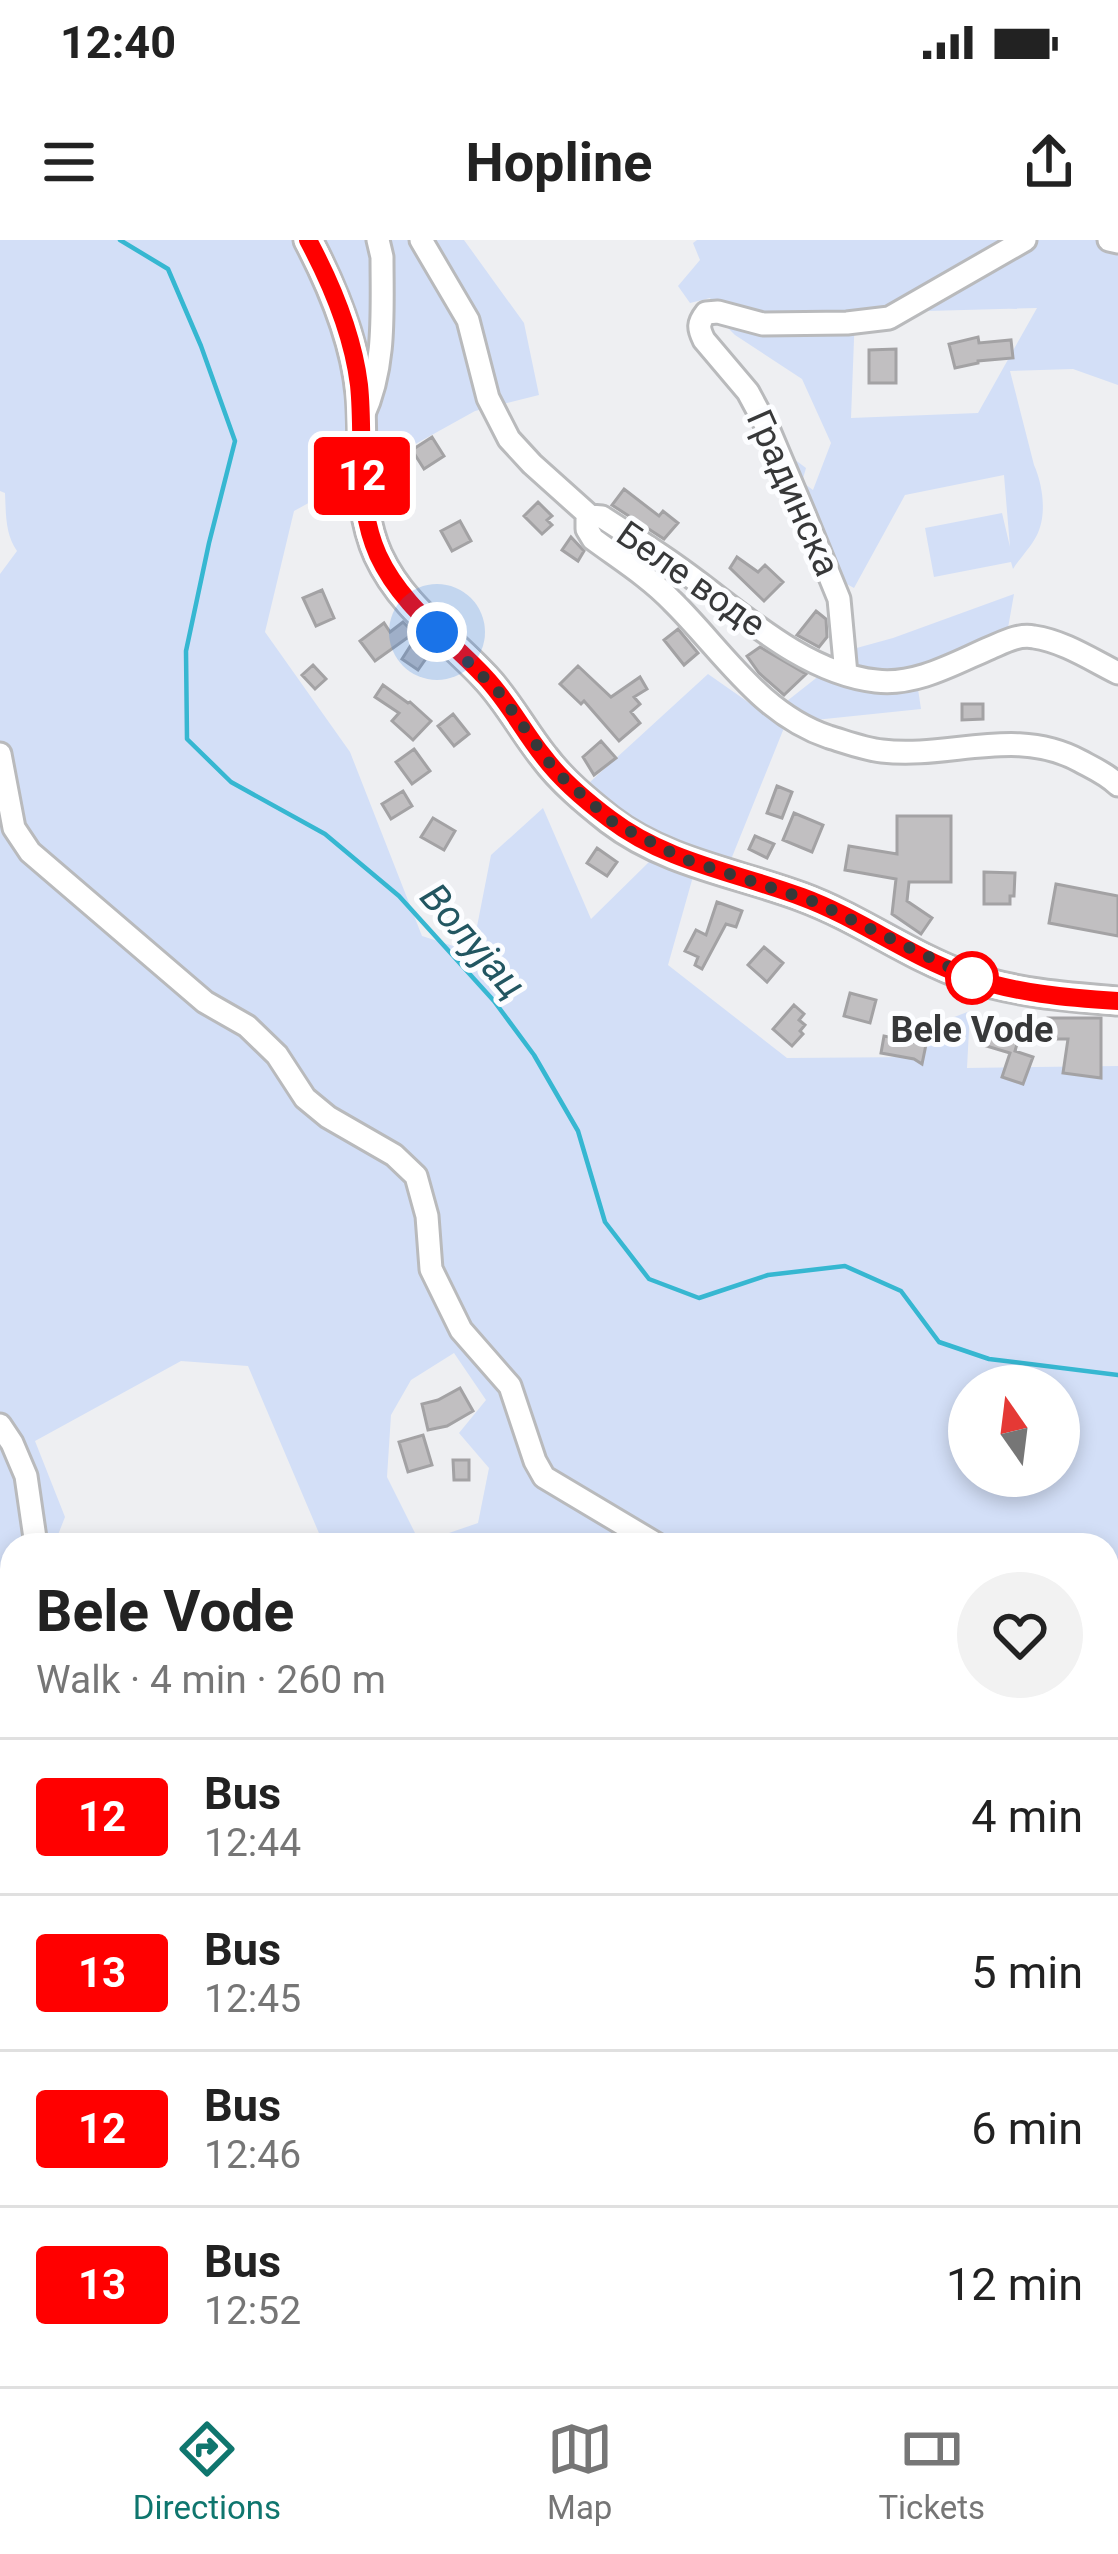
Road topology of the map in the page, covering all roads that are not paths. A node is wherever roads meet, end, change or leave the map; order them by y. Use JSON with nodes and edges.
{"nodes":[{"id":1,"x":308,"y":240,"type":"edge"},
{"id":2,"x":378,"y":240,"type":"edge"},
{"id":3,"x":421,"y":240,"type":"edge"},
{"id":4,"x":1025,"y":240,"type":"edge"},
{"id":5,"x":1109,"y":240,"type":"edge"},
{"id":6,"x":1118,"y":242,"type":"edge"},
{"id":7,"x":362,"y":419,"type":"junction"},
{"id":8,"x":590,"y":516,"type":"junction"},
{"id":9,"x":1118,"y":673,"type":"edge"},
{"id":10,"x":846,"y":674,"type":"junction"},
{"id":11,"x":0,"y":754,"type":"edge"},
{"id":12,"x":1118,"y":785,"type":"edge"},
{"id":13,"x":1118,"y":1000,"type":"edge"},
{"id":14,"x":0,"y":1426,"type":"edge"},
{"id":15,"x":34,"y":1533,"type":"edge"},
{"id":16,"x":638,"y":1533,"type":"edge"}],
"edges":[{"from":1,"to":7,"type":"main road"},
{"from":2,"to":7,"type":"street"},
{"from":3,"to":8,"type":"street"},
{"from":4,"to":10,"type":"street","name":"Градинска"},
{"from":5,"to":6,"type":"street"},
{"from":7,"to":13,"type":"main road"},
{"from":8,"to":10,"type":"street","name":"Беле воде"},
{"from":8,"to":12,"type":"street","name":"Беле воде"},
{"from":9,"to":10,"type":"street","name":"Беле воде"},
{"from":11,"to":16,"type":"street"},
{"from":14,"to":15,"type":"street"}]}
